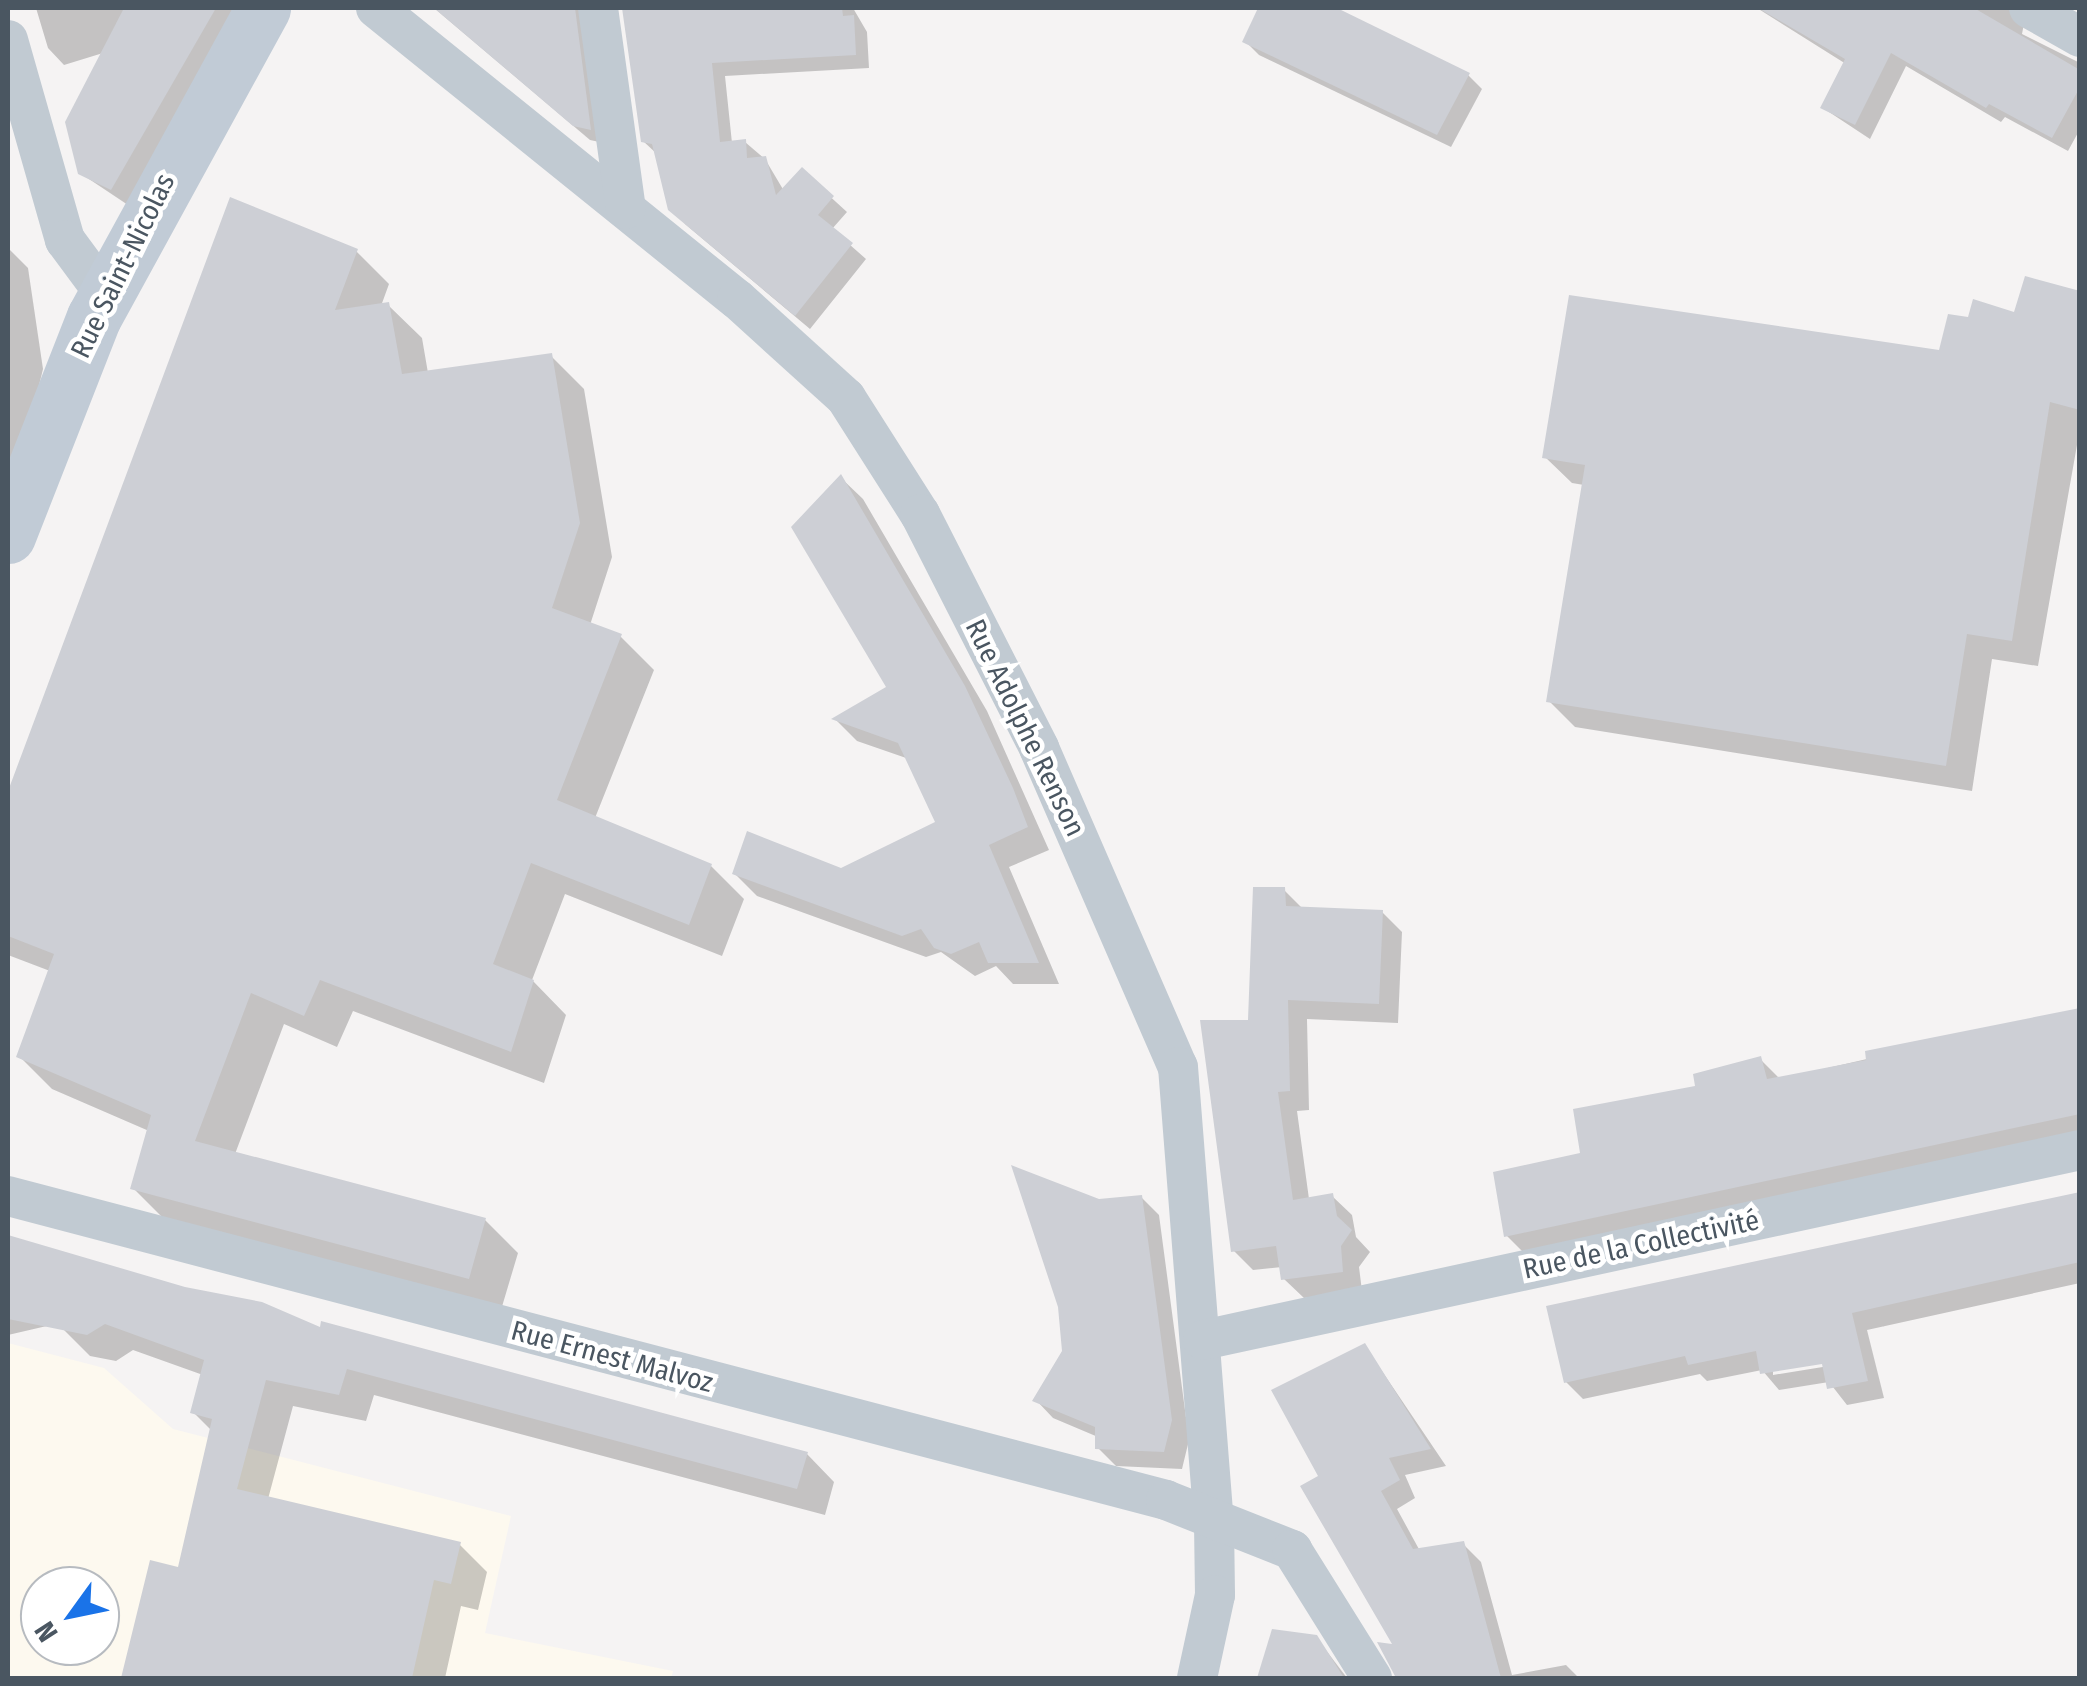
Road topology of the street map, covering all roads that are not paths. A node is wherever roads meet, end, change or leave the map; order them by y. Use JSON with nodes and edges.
{"nodes":[{"id":1,"x":264,"y":8,"type":"edge"},
{"id":2,"x":376,"y":8,"type":"edge"},
{"id":3,"x":598,"y":8,"type":"edge"},
{"id":4,"x":2029,"y":8,"type":"edge"},
{"id":5,"x":2080,"y":37,"type":"edge"},
{"id":6,"x":8,"y":40,"type":"edge"},
{"id":7,"x":626,"y":209,"type":"junction"},
{"id":8,"x":106,"y":294,"type":"junction"},
{"id":9,"x":8,"y":536,"type":"edge"},
{"id":10,"x":2080,"y":1150,"type":"edge"},
{"id":11,"x":8,"y":1196,"type":"edge"},
{"id":12,"x":1203,"y":1340,"type":"junction"},
{"id":13,"x":1214,"y":1523,"type":"junction"},
{"id":14,"x":1197,"y":1678,"type":"edge"},
{"id":15,"x":1372,"y":1678,"type":"edge"}],
"edges":[{"from":1,"to":8,"type":"street","name":"Rue Saint-Nicolas"},
{"from":2,"to":7,"type":"street","name":"Rue Adolphe Renson"},
{"from":3,"to":7,"type":"street"},
{"from":4,"to":5,"type":"street"},
{"from":6,"to":8,"type":"street"},
{"from":7,"to":12,"type":"street","name":"Rue Adolphe Renson"},
{"from":8,"to":9,"type":"street","name":"Rue Saint-Nicolas"},
{"from":10,"to":12,"type":"street","name":"Rue de la Collectivité"},
{"from":11,"to":13,"type":"street","name":"Rue Ernest Malvoz"},
{"from":12,"to":13,"type":"street","name":"Rue Adolphe Renson"},
{"from":13,"to":14,"type":"street","name":"Rue Adolphe Renson"},
{"from":13,"to":15,"type":"street","name":"Rue Ernest Malvoz"}]}
